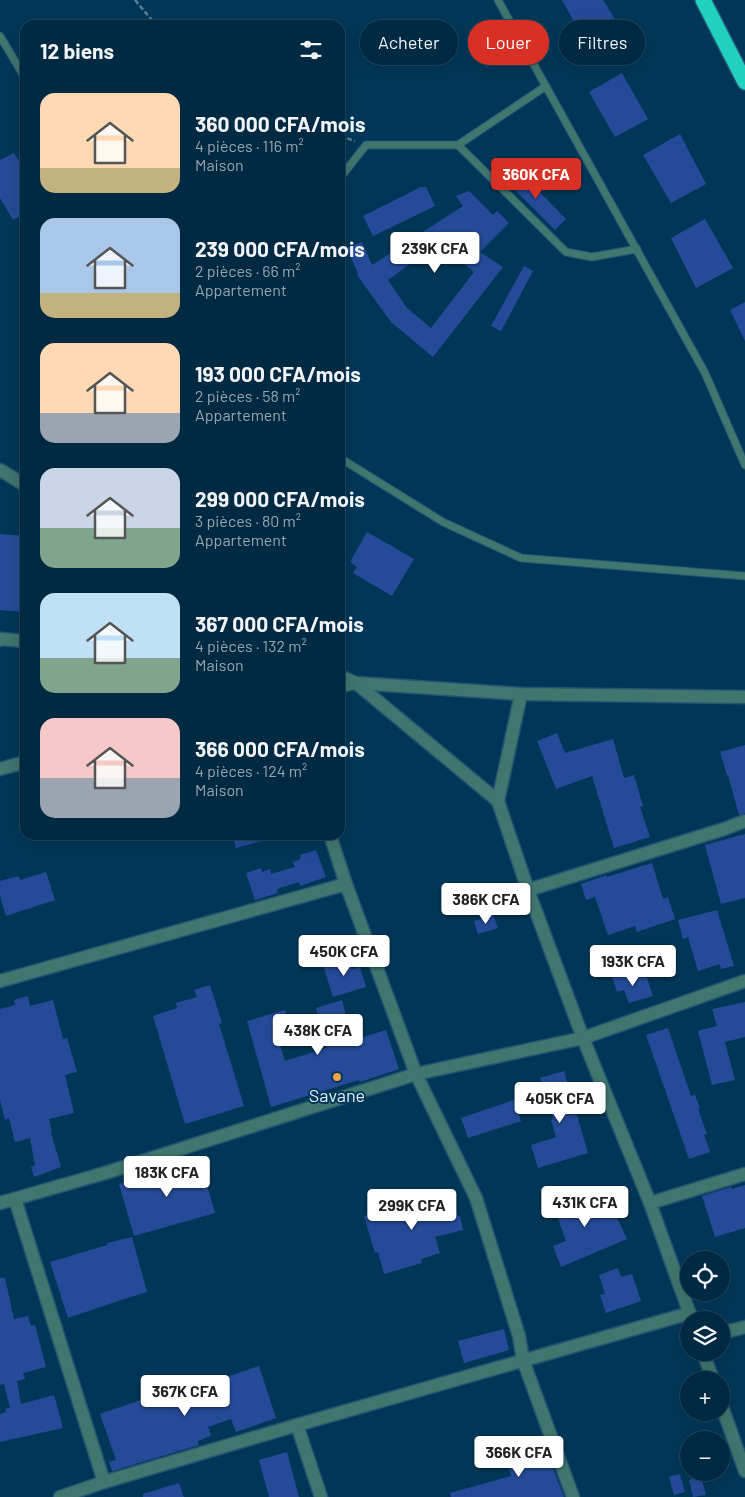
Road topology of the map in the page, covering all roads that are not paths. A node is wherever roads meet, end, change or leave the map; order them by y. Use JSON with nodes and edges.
{"nodes":[{"id":1,"x":498,"y":0,"type":"edge"},
{"id":2,"x":703,"y":0,"type":"edge"},
{"id":3,"x":0,"y":36,"type":"edge"},
{"id":4,"x":20,"y":70,"type":"edge"},
{"id":5,"x":745,"y":82,"type":"edge"},
{"id":6,"x":546,"y":86,"type":"junction"},
{"id":7,"x":458,"y":145,"type":"junction"},
{"id":8,"x":345,"y":172,"type":"edge"},
{"id":9,"x":637,"y":249,"type":"junction"},
{"id":10,"x":345,"y":461,"type":"edge"},
{"id":11,"x":745,"y":465,"type":"edge"},
{"id":12,"x":0,"y":470,"type":"edge"},
{"id":13,"x":20,"y":482,"type":"edge"},
{"id":14,"x":745,"y":576,"type":"edge"},
{"id":15,"x":0,"y":640,"type":"edge"},
{"id":16,"x":20,"y":641,"type":"edge"},
{"id":17,"x":345,"y":678,"type":"edge"},
{"id":18,"x":356,"y":683,"type":"junction"},
{"id":19,"x":345,"y":685,"type":"edge"},
{"id":20,"x":521,"y":694,"type":"junction"},
{"id":21,"x":745,"y":697,"type":"edge"},
{"id":22,"x":20,"y":763,"type":"edge"},
{"id":23,"x":0,"y":769,"type":"edge"},
{"id":24,"x":498,"y":801,"type":"junction"},
{"id":25,"x":745,"y":821,"type":"edge"},
{"id":26,"x":332,"y":840,"type":"edge"},
{"id":27,"x":346,"y":884,"type":"junction"},
{"id":28,"x":528,"y":890,"type":"junction"},
{"id":29,"x":0,"y":981,"type":"edge"},
{"id":30,"x":745,"y":982,"type":"edge"},
{"id":31,"x":583,"y":1038,"type":"junction"},
{"id":32,"x":416,"y":1074,"type":"junction"},
{"id":33,"x":745,"y":1174,"type":"edge"},
{"id":34,"x":15,"y":1199,"type":"junction"},
{"id":35,"x":0,"y":1203,"type":"edge"},
{"id":36,"x":650,"y":1203,"type":"junction"},
{"id":37,"x":689,"y":1311,"type":"edge"},
{"id":38,"x":680,"y":1319,"type":"edge"},
{"id":39,"x":745,"y":1326,"type":"edge"},
{"id":40,"x":730,"y":1330,"type":"edge"},
{"id":41,"x":523,"y":1360,"type":"junction"},
{"id":42,"x":727,"y":1421,"type":"edge"},
{"id":43,"x":297,"y":1426,"type":"junction"},
{"id":44,"x":745,"y":1471,"type":"edge"},
{"id":45,"x":104,"y":1482,"type":"junction"},
{"id":46,"x":60,"y":1497,"type":"edge"},
{"id":47,"x":320,"y":1497,"type":"edge"},
{"id":48,"x":573,"y":1497,"type":"edge"}],
"edges":[{"from":1,"to":6,"type":"lane"},
{"from":2,"to":5,"type":"highway"},
{"from":3,"to":4,"type":"lane"},
{"from":6,"to":7,"type":"lane"},
{"from":6,"to":9,"type":"lane"},
{"from":7,"to":8,"type":"lane"},
{"from":7,"to":9,"type":"lane"},
{"from":9,"to":11,"type":"lane"},
{"from":10,"to":14,"type":"lane"},
{"from":12,"to":13,"type":"street"},
{"from":15,"to":16,"type":"street"},
{"from":17,"to":18,"type":"street"},
{"from":18,"to":19,"type":"street"},
{"from":18,"to":20,"type":"street"},
{"from":18,"to":24,"type":"street"},
{"from":20,"to":21,"type":"street"},
{"from":20,"to":24,"type":"street"},
{"from":22,"to":23,"type":"street"},
{"from":24,"to":28,"type":"street"},
{"from":25,"to":28,"type":"street"},
{"from":26,"to":27,"type":"street"},
{"from":27,"to":29,"type":"street"},
{"from":27,"to":32,"type":"street"},
{"from":28,"to":31,"type":"street"},
{"from":30,"to":31,"type":"street"},
{"from":31,"to":32,"type":"street"},
{"from":31,"to":36,"type":"street"},
{"from":32,"to":34,"type":"street"},
{"from":32,"to":41,"type":"street"},
{"from":33,"to":36,"type":"street"},
{"from":34,"to":35,"type":"street"},
{"from":34,"to":45,"type":"street"},
{"from":36,"to":37,"type":"street"},
{"from":38,"to":41,"type":"street"},
{"from":39,"to":40,"type":"street"},
{"from":41,"to":43,"type":"street"},
{"from":41,"to":48,"type":"street"},
{"from":42,"to":44,"type":"street"},
{"from":43,"to":45,"type":"street"},
{"from":43,"to":47,"type":"street"},
{"from":45,"to":46,"type":"street"}]}
